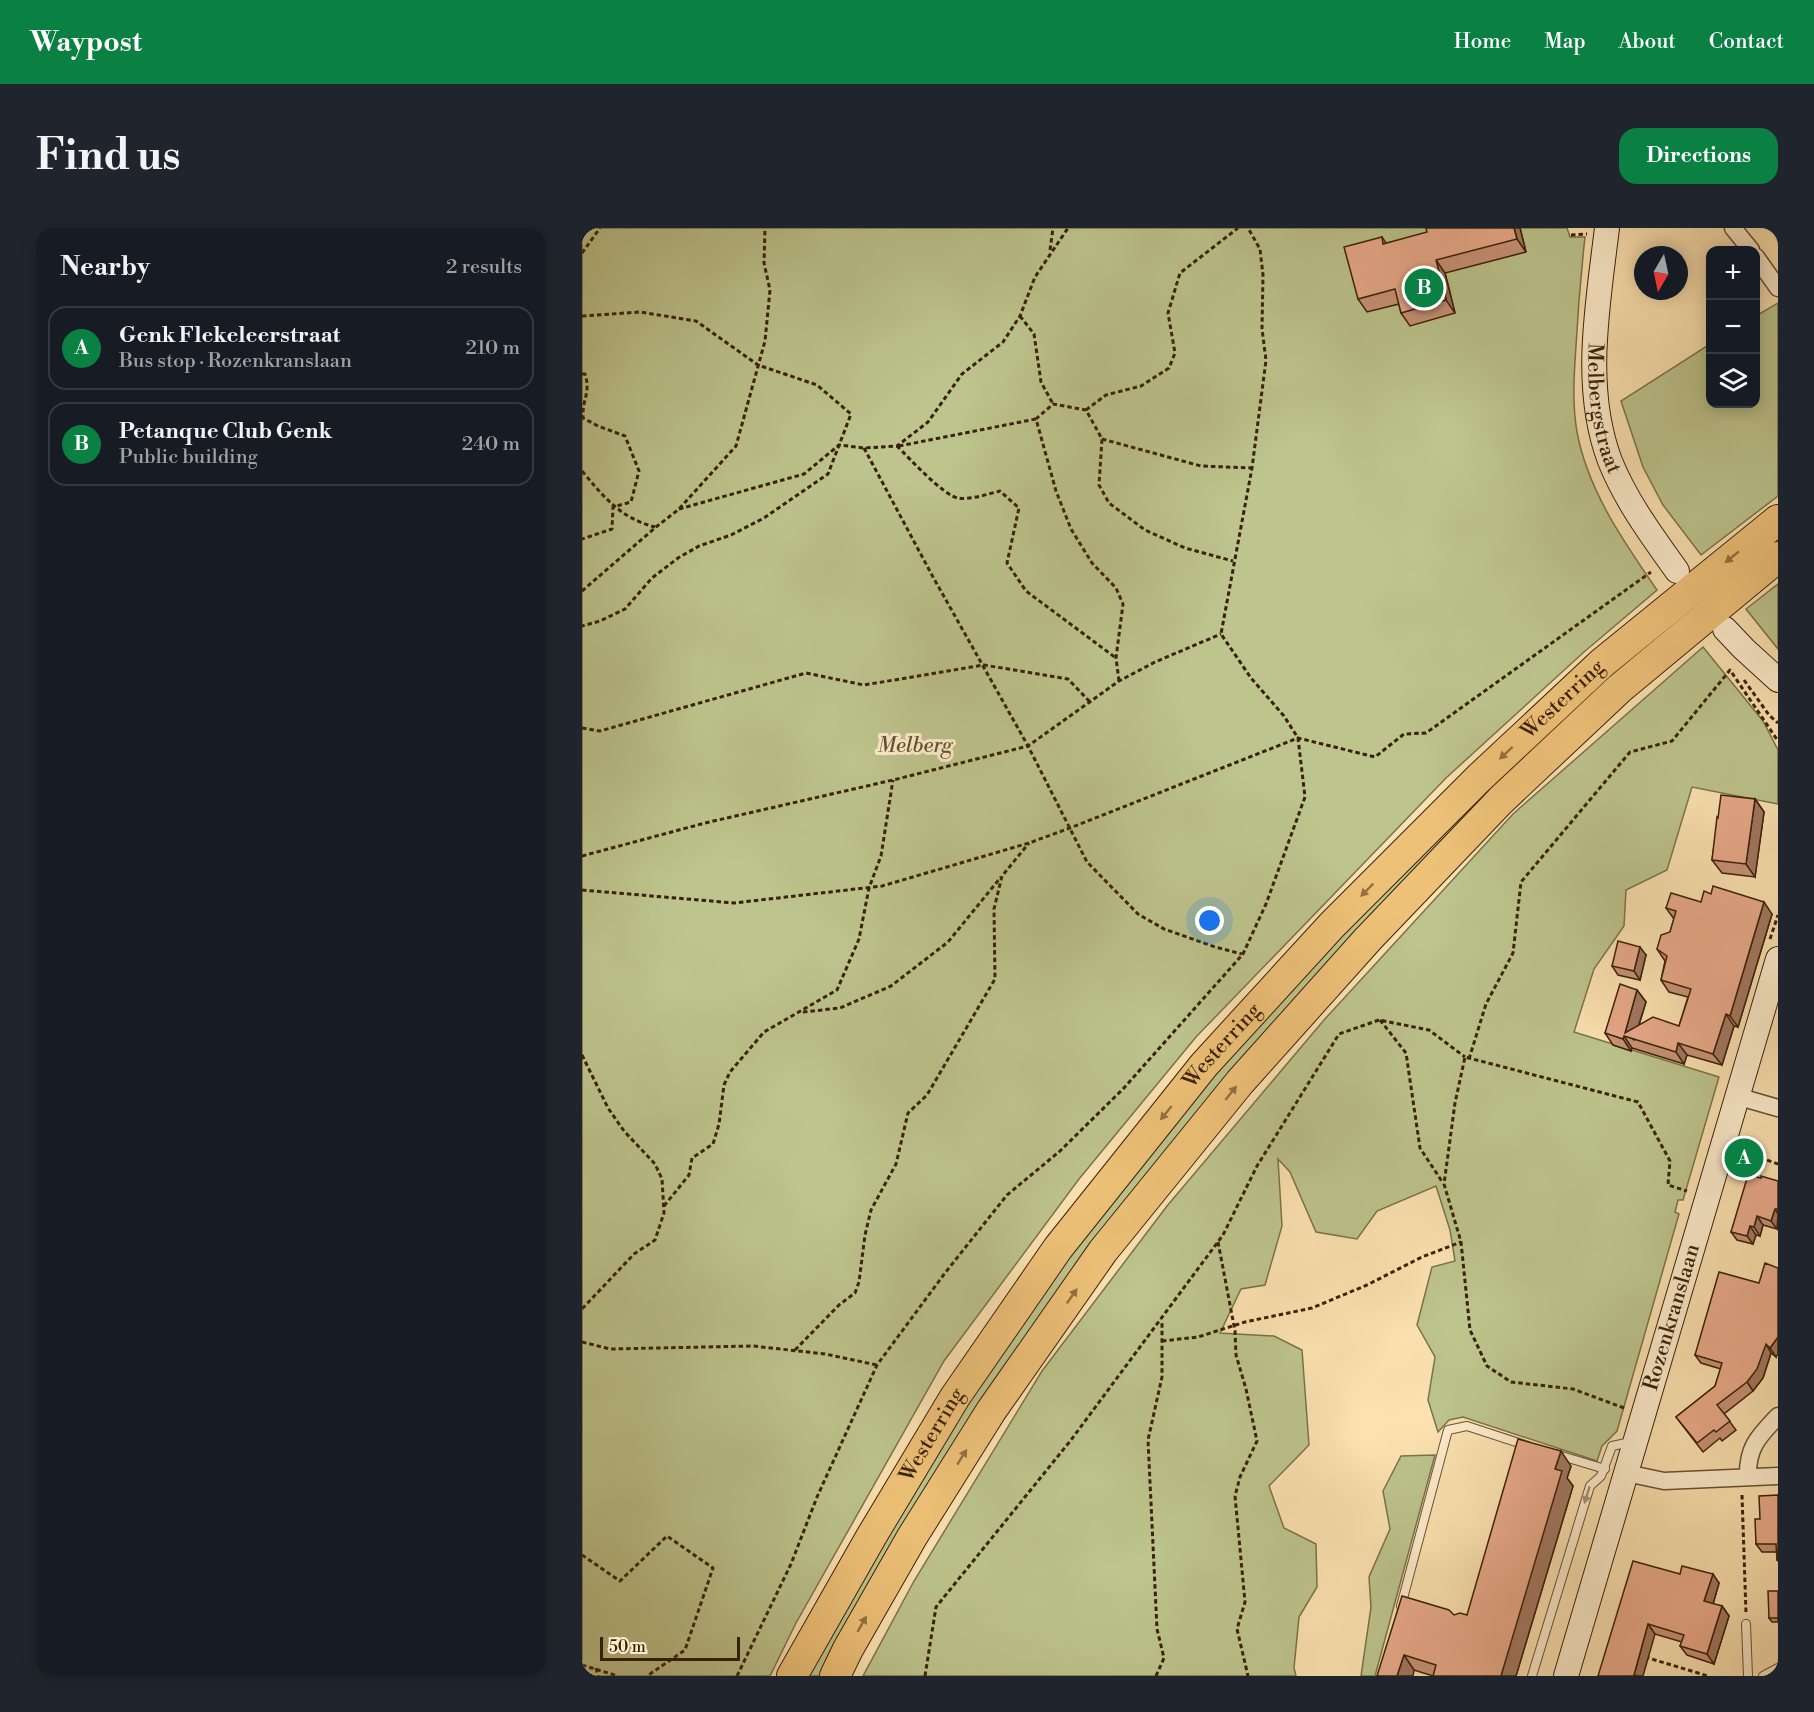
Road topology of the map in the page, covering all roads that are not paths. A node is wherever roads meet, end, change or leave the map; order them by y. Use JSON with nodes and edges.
{"nodes":[{"id":1,"x":1607,"y":228,"type":"edge"},
{"id":2,"x":1733,"y":228,"type":"edge"},
{"id":3,"x":1748,"y":246,"type":"edge"},
{"id":4,"x":1760,"y":264,"type":"edge"},
{"id":5,"x":1778,"y":287,"type":"edge"},
{"id":6,"x":1778,"y":520,"type":"edge"},
{"id":7,"x":1778,"y":557,"type":"edge"},
{"id":8,"x":1677,"y":571,"type":"dead end"},
{"id":9,"x":1725,"y":629,"type":"dead end"},
{"id":10,"x":1744,"y":649,"type":"junction"},
{"id":11,"x":1778,"y":680,"type":"edge"},
{"id":12,"x":1778,"y":697,"type":"edge"},
{"id":13,"x":1773,"y":953,"type":"edge"},
{"id":14,"x":1778,"y":1003,"type":"edge"},
{"id":15,"x":1743,"y":1098,"type":"junction"},
{"id":16,"x":1778,"y":1108,"type":"edge"},
{"id":17,"x":1778,"y":1416,"type":"edge"},
{"id":18,"x":1521,"y":1443,"type":"junction"},
{"id":19,"x":1540,"y":1449,"type":"edge"},
{"id":20,"x":1550,"y":1452,"type":"edge"},
{"id":21,"x":1517,"y":1456,"type":"edge"},
{"id":22,"x":1623,"y":1473,"type":"junction"},
{"id":23,"x":1778,"y":1476,"type":"edge"},
{"id":24,"x":1748,"y":1477,"type":"junction"},
{"id":25,"x":1397,"y":1620,"type":"edge"},
{"id":26,"x":1746,"y":1624,"type":"road end"},
{"id":27,"x":1778,"y":1668,"type":"edge"},
{"id":28,"x":792,"y":1676,"type":"edge"},
{"id":29,"x":835,"y":1676,"type":"edge"},
{"id":30,"x":1532,"y":1676,"type":"edge"},
{"id":31,"x":1566,"y":1676,"type":"edge"},
{"id":32,"x":1578,"y":1676,"type":"edge"},
{"id":33,"x":1748,"y":1676,"type":"edge"},
{"id":34,"x":1763,"y":1676,"type":"edge"}],
"edges":[{"from":1,"to":8,"type":"street","name":"Melbergstraat"},
{"from":2,"to":3,"type":"street"},
{"from":4,"to":5,"type":"street"},
{"from":6,"to":28,"type":"highway","name":"Westerring","one_way":true},
{"from":29,"to":7,"type":"highway","name":"Westerring","one_way":true},
{"from":9,"to":10,"type":"street"},
{"from":10,"to":11,"type":"street"},
{"from":10,"to":12,"type":"street"},
{"from":13,"to":15,"type":"street","name":"Rozenkranslaan"},
{"from":14,"to":15,"type":"street","name":"Rozenkranslaan"},
{"from":15,"to":16,"type":"street"},
{"from":15,"to":22,"type":"street","name":"Rozenkranslaan"},
{"from":15,"to":22,"type":"street","name":"Rozenkranslaan"},
{"from":17,"to":24,"type":"street"},
{"from":18,"to":19,"type":"lane"},
{"from":18,"to":21,"type":"lane"},
{"from":18,"to":25,"type":"lane"},
{"from":20,"to":22,"type":"lane"},
{"from":22,"to":24,"type":"street"},
{"from":22,"to":30,"type":"lane","one_way":true},
{"from":22,"to":31,"type":"street","name":"Rozenkranslaan"},
{"from":22,"to":32,"type":"street","name":"Rozenkranslaan"},
{"from":23,"to":24,"type":"street"},
{"from":26,"to":33,"type":"lane"},
{"from":27,"to":34,"type":"lane"}]}
